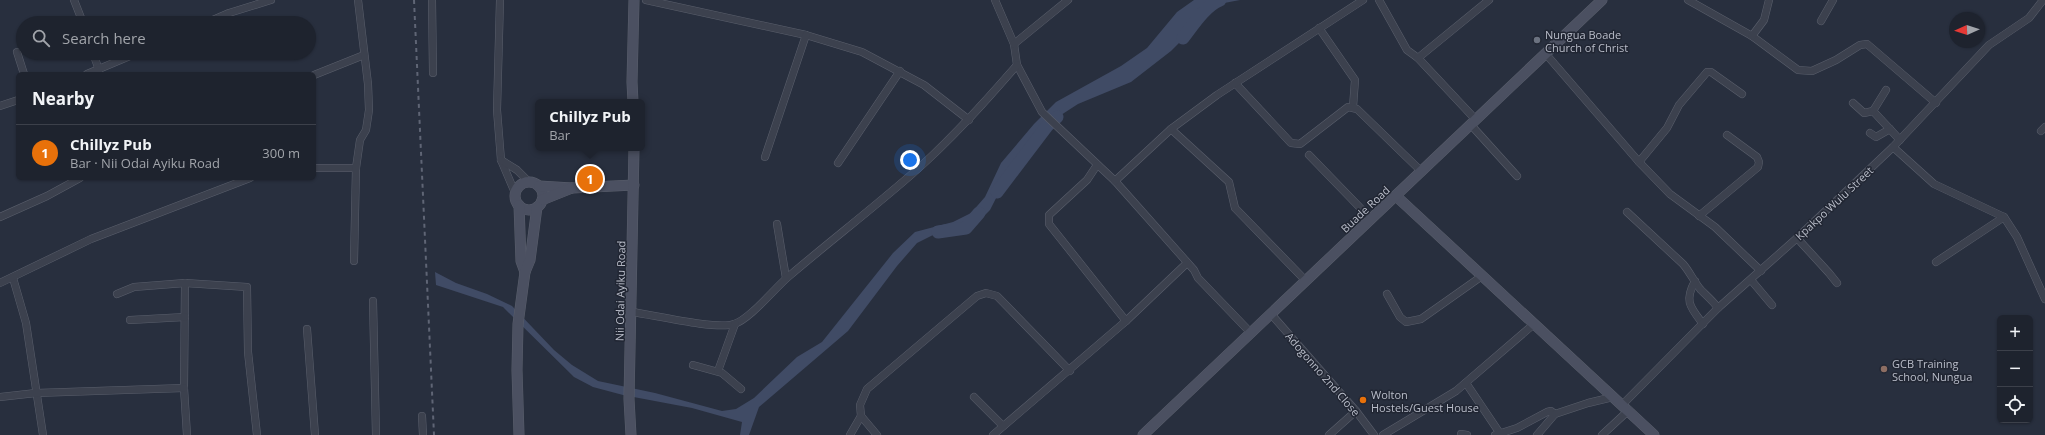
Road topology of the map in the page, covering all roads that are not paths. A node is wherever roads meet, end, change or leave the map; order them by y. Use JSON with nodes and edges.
{"nodes":[{"id":1,"x":74,"y":0,"type":"edge"},
{"id":2,"x":271,"y":0,"type":"edge"},
{"id":3,"x":358,"y":0,"type":"edge"},
{"id":4,"x":432,"y":0,"type":"edge"},
{"id":5,"x":500,"y":0,"type":"edge"},
{"id":6,"x":634,"y":0,"type":"edge"},
{"id":7,"x":646,"y":0,"type":"edge"},
{"id":8,"x":995,"y":0,"type":"edge"},
{"id":9,"x":1068,"y":0,"type":"edge"},
{"id":10,"x":1363,"y":0,"type":"edge"},
{"id":11,"x":1379,"y":0,"type":"edge"},
{"id":12,"x":1489,"y":0,"type":"edge"},
{"id":13,"x":1602,"y":0,"type":"edge"},
{"id":14,"x":1688,"y":0,"type":"edge"},
{"id":15,"x":1769,"y":0,"type":"edge"},
{"id":16,"x":1833,"y":0,"type":"edge"},
{"id":17,"x":2043,"y":0,"type":"edge"},
{"id":18,"x":80,"y":16,"type":"edge"},
{"id":19,"x":222,"y":16,"type":"edge"},
{"id":20,"x":1821,"y":21,"type":"dead end"},
{"id":21,"x":1319,"y":28,"type":"junction"},
{"id":22,"x":806,"y":35,"type":"junction"},
{"id":23,"x":1752,"y":36,"type":"junction"},
{"id":24,"x":1014,"y":44,"type":"junction"},
{"id":25,"x":1545,"y":53,"type":"junction"},
{"id":26,"x":364,"y":55,"type":"junction"},
{"id":27,"x":1418,"y":58,"type":"junction"},
{"id":28,"x":20,"y":60,"type":"edge"},
{"id":29,"x":95,"y":60,"type":"edge"},
{"id":30,"x":121,"y":60,"type":"edge"},
{"id":31,"x":1017,"y":65,"type":"junction"},
{"id":32,"x":99,"y":70,"type":"junction"},
{"id":33,"x":900,"y":71,"type":"junction"},
{"id":34,"x":23,"y":72,"type":"edge"},
{"id":35,"x":93,"y":72,"type":"edge"},
{"id":36,"x":433,"y":73,"type":"dead end"},
{"id":37,"x":316,"y":74,"type":"edge"},
{"id":38,"x":1235,"y":83,"type":"junction"},
{"id":39,"x":1886,"y":90,"type":"dead end"},
{"id":40,"x":1742,"y":94,"type":"dead end"},
{"id":41,"x":633,"y":99,"type":"edge"},
{"id":42,"x":16,"y":101,"type":"edge"},
{"id":43,"x":1853,"y":103,"type":"dead end"},
{"id":44,"x":1936,"y":103,"type":"junction"},
{"id":45,"x":0,"y":106,"type":"edge"},
{"id":46,"x":1353,"y":107,"type":"junction"},
{"id":47,"x":1873,"y":111,"type":"junction"},
{"id":48,"x":969,"y":120,"type":"junction"},
{"id":49,"x":1473,"y":122,"type":"junction"},
{"id":50,"x":1171,"y":129,"type":"junction"},
{"id":51,"x":1890,"y":129,"type":"junction"},
{"id":52,"x":1870,"y":133,"type":"dead end"},
{"id":53,"x":1727,"y":135,"type":"dead end"},
{"id":54,"x":1900,"y":140,"type":"junction"},
{"id":55,"x":1893,"y":147,"type":"junction"},
{"id":56,"x":634,"y":151,"type":"edge"},
{"id":57,"x":1309,"y":155,"type":"dead end"},
{"id":58,"x":765,"y":157,"type":"dead end"},
{"id":59,"x":501,"y":160,"type":"junction"},
{"id":60,"x":1639,"y":162,"type":"junction"},
{"id":61,"x":838,"y":163,"type":"dead end"},
{"id":62,"x":1097,"y":165,"type":"junction"},
{"id":63,"x":316,"y":168,"type":"edge"},
{"id":64,"x":356,"y":168,"type":"junction"},
{"id":65,"x":1422,"y":172,"type":"junction"},
{"id":66,"x":1517,"y":176,"type":"dead end"},
{"id":67,"x":245,"y":180,"type":"edge"},
{"id":68,"x":68,"y":181,"type":"edge"},
{"id":69,"x":1115,"y":181,"type":"junction"},
{"id":70,"x":529,"y":182,"type":"junction"},
{"id":71,"x":634,"y":185,"type":"junction"},
{"id":72,"x":539,"y":186,"type":"junction"},
{"id":73,"x":572,"y":188,"type":"junction"},
{"id":74,"x":516,"y":196,"type":"junction"},
{"id":75,"x":1396,"y":196,"type":"junction"},
{"id":76,"x":540,"y":204,"type":"junction"},
{"id":77,"x":520,"y":205,"type":"junction"},
{"id":78,"x":1627,"y":212,"type":"dead end"},
{"id":79,"x":1699,"y":216,"type":"junction"},
{"id":80,"x":0,"y":217,"type":"edge"},
{"id":81,"x":2004,"y":217,"type":"junction"},
{"id":82,"x":1371,"y":220,"type":"junction"},
{"id":83,"x":778,"y":224,"type":"dead end"},
{"id":84,"x":1797,"y":238,"type":"junction"},
{"id":85,"x":354,"y":262,"type":"dead end"},
{"id":86,"x":1936,"y":262,"type":"dead end"},
{"id":87,"x":1187,"y":263,"type":"junction"},
{"id":88,"x":1761,"y":271,"type":"junction"},
{"id":89,"x":525,"y":272,"type":"junction"},
{"id":90,"x":1482,"y":276,"type":"junction"},
{"id":91,"x":13,"y":278,"type":"junction"},
{"id":92,"x":786,"y":278,"type":"junction"},
{"id":93,"x":1751,"y":280,"type":"junction"},
{"id":94,"x":1306,"y":281,"type":"junction"},
{"id":95,"x":1695,"y":281,"type":"junction"},
{"id":96,"x":185,"y":283,"type":"junction"},
{"id":97,"x":1837,"y":283,"type":"dead end"},
{"id":98,"x":0,"y":284,"type":"edge"},
{"id":99,"x":117,"y":294,"type":"dead end"},
{"id":100,"x":1387,"y":294,"type":"dead end"},
{"id":101,"x":2045,"y":299,"type":"edge"},
{"id":102,"x":373,"y":301,"type":"dead end"},
{"id":103,"x":1772,"y":305,"type":"dead end"},
{"id":104,"x":1718,"y":308,"type":"junction"},
{"id":105,"x":632,"y":312,"type":"junction"},
{"id":106,"x":1271,"y":314,"type":"junction"},
{"id":107,"x":185,"y":316,"type":"junction"},
{"id":108,"x":130,"y":320,"type":"dead end"},
{"id":109,"x":1126,"y":321,"type":"junction"},
{"id":110,"x":735,"y":324,"type":"junction"},
{"id":111,"x":1534,"y":324,"type":"junction"},
{"id":112,"x":1703,"y":324,"type":"junction"},
{"id":113,"x":307,"y":329,"type":"dead end"},
{"id":114,"x":1250,"y":332,"type":"junction"},
{"id":115,"x":693,"y":365,"type":"dead end"},
{"id":116,"x":718,"y":371,"type":"junction"},
{"id":117,"x":1070,"y":371,"type":"junction"},
{"id":118,"x":1466,"y":383,"type":"junction"},
{"id":119,"x":184,"y":388,"type":"junction"},
{"id":120,"x":741,"y":389,"type":"dead end"},
{"id":121,"x":36,"y":393,"type":"junction"},
{"id":122,"x":0,"y":397,"type":"edge"},
{"id":123,"x":974,"y":397,"type":"dead end"},
{"id":124,"x":1613,"y":397,"type":"junction"},
{"id":125,"x":1625,"y":408,"type":"junction"},
{"id":126,"x":1356,"y":411,"type":"junction"},
{"id":127,"x":1555,"y":414,"type":"junction"},
{"id":128,"x":422,"y":416,"type":"dead end"},
{"id":129,"x":861,"y":416,"type":"junction"},
{"id":130,"x":1002,"y":426,"type":"junction"},
{"id":131,"x":1541,"y":431,"type":"edge"},
{"id":132,"x":43,"y":435,"type":"edge"},
{"id":133,"x":187,"y":435,"type":"edge"},
{"id":134,"x":257,"y":435,"type":"edge"},
{"id":135,"x":315,"y":435,"type":"edge"},
{"id":136,"x":376,"y":435,"type":"edge"},
{"id":137,"x":423,"y":435,"type":"edge"},
{"id":138,"x":519,"y":435,"type":"edge"},
{"id":139,"x":631,"y":435,"type":"edge"},
{"id":140,"x":850,"y":435,"type":"edge"},
{"id":141,"x":878,"y":435,"type":"edge"},
{"id":142,"x":993,"y":435,"type":"edge"},
{"id":143,"x":1143,"y":435,"type":"edge"},
{"id":144,"x":1329,"y":435,"type":"edge"},
{"id":145,"x":1374,"y":435,"type":"edge"},
{"id":146,"x":1383,"y":435,"type":"edge"},
{"id":147,"x":1498,"y":435,"type":"edge"},
{"id":148,"x":1537,"y":435,"type":"edge"},
{"id":149,"x":1602,"y":435,"type":"edge"},
{"id":150,"x":1654,"y":435,"type":"edge"}],
"edges":[{"from":1,"to":18,"type":"street"},
{"from":2,"to":19,"type":"street"},
{"from":3,"to":26,"type":"street"},
{"from":4,"to":36,"type":"street"},
{"from":5,"to":59,"type":"street"},
{"from":6,"to":41,"type":"street"},
{"from":7,"to":22,"type":"street"},
{"from":8,"to":24,"type":"street"},
{"from":9,"to":24,"type":"street"},
{"from":10,"to":21,"type":"street"},
{"from":11,"to":27,"type":"street"},
{"from":12,"to":27,"type":"street"},
{"from":13,"to":25,"type":"street","name":"Buade Road"},
{"from":14,"to":23,"type":"street"},
{"from":15,"to":23,"type":"street"},
{"from":16,"to":20,"type":"street"},
{"from":17,"to":44,"type":"street","name":"Kpakpo Wulu Street"},
{"from":21,"to":38,"type":"street"},
{"from":21,"to":46,"type":"street"},
{"from":22,"to":33,"type":"street"},
{"from":22,"to":58,"type":"street"},
{"from":23,"to":44,"type":"street"},
{"from":24,"to":31,"type":"street"},
{"from":25,"to":49,"type":"street","name":"Buade Road"},
{"from":25,"to":60,"type":"street"},
{"from":26,"to":37,"type":"street"},
{"from":26,"to":64,"type":"street"},
{"from":27,"to":49,"type":"street"},
{"from":28,"to":34,"type":"street"},
{"from":29,"to":32,"type":"street"},
{"from":30,"to":32,"type":"street"},
{"from":31,"to":48,"type":"street"},
{"from":31,"to":62,"type":"street"},
{"from":32,"to":35,"type":"street"},
{"from":33,"to":48,"type":"street"},
{"from":33,"to":61,"type":"street"},
{"from":38,"to":46,"type":"street"},
{"from":38,"to":50,"type":"street"},
{"from":39,"to":47,"type":"street"},
{"from":40,"to":60,"type":"street"},
{"from":42,"to":45,"type":"street"},
{"from":43,"to":47,"type":"street"},
{"from":44,"to":54,"type":"street","name":"Kpakpo Wulu Street"},
{"from":46,"to":65,"type":"street"},
{"from":47,"to":51,"type":"street"},
{"from":48,"to":92,"type":"street"},
{"from":49,"to":65,"type":"street","name":"Buade Road"},
{"from":49,"to":66,"type":"street"},
{"from":50,"to":69,"type":"street"},
{"from":50,"to":94,"type":"street"},
{"from":51,"to":52,"type":"street"},
{"from":51,"to":54,"type":"street"},
{"from":53,"to":79,"type":"street"},
{"from":54,"to":55,"type":"street","name":"Kpakpo Wulu Street"},
{"from":55,"to":81,"type":"street"},
{"from":55,"to":84,"type":"street","name":"Kpakpo Wulu Street"},
{"from":56,"to":71,"type":"street","name":"Nii Odai Ayiku Road"},
{"from":57,"to":82,"type":"street"},
{"from":59,"to":70,"type":"street"},
{"from":59,"to":74,"type":"street"},
{"from":60,"to":79,"type":"street"},
{"from":62,"to":69,"type":"street"},
{"from":62,"to":109,"type":"street"},
{"from":63,"to":64,"type":"street"},
{"from":64,"to":85,"type":"street"},
{"from":65,"to":75,"type":"street","name":"Buade Road"},
{"from":67,"to":91,"type":"street"},
{"from":68,"to":80,"type":"street"},
{"from":69,"to":87,"type":"street"},
{"from":70,"to":72,"type":"street"},
{"from":70,"to":74,"type":"street"},
{"from":71,"to":73,"type":"street"},
{"from":71,"to":105,"type":"street","name":"Nii Odai Ayiku Road"},
{"from":72,"to":73,"type":"street"},
{"from":72,"to":76,"type":"street"},
{"from":73,"to":76,"type":"street"},
{"from":74,"to":77,"type":"street"},
{"from":75,"to":82,"type":"street","name":"Buade Road"},
{"from":75,"to":90,"type":"street"},
{"from":76,"to":77,"type":"street"},
{"from":76,"to":89,"type":"street"},
{"from":77,"to":89,"type":"street"},
{"from":78,"to":95,"type":"street"},
{"from":79,"to":88,"type":"street"},
{"from":81,"to":86,"type":"street"},
{"from":81,"to":101,"type":"street"},
{"from":82,"to":94,"type":"street","name":"Buade Road"},
{"from":83,"to":92,"type":"street"},
{"from":84,"to":88,"type":"street","name":"Kpakpo Wulu Street"},
{"from":84,"to":97,"type":"street"},
{"from":87,"to":109,"type":"street"},
{"from":87,"to":114,"type":"street"},
{"from":88,"to":93,"type":"street","name":"Kpakpo Wulu Street"},
{"from":89,"to":138,"type":"street"},
{"from":90,"to":100,"type":"street"},
{"from":90,"to":111,"type":"street"},
{"from":91,"to":98,"type":"street"},
{"from":91,"to":121,"type":"street"},
{"from":92,"to":110,"type":"street"},
{"from":93,"to":103,"type":"street"},
{"from":93,"to":104,"type":"street","name":"Kpakpo Wulu Street"},
{"from":94,"to":106,"type":"street","name":"Buade Road"},
{"from":95,"to":104,"type":"street"},
{"from":95,"to":112,"type":"street"},
{"from":96,"to":99,"type":"street"},
{"from":96,"to":107,"type":"street"},
{"from":96,"to":134,"type":"street"},
{"from":102,"to":136,"type":"street"},
{"from":104,"to":112,"type":"street","name":"Kpakpo Wulu Street"},
{"from":105,"to":110,"type":"street"},
{"from":105,"to":139,"type":"street","name":"Nii Odai Ayiku Road"},
{"from":106,"to":114,"type":"street","name":"Buade Road"},
{"from":106,"to":126,"type":"street","name":"Adogonno 2nd Close"},
{"from":107,"to":108,"type":"street"},
{"from":107,"to":119,"type":"street"},
{"from":109,"to":117,"type":"street"},
{"from":110,"to":116,"type":"street"},
{"from":111,"to":118,"type":"street"},
{"from":111,"to":124,"type":"street"},
{"from":112,"to":125,"type":"street","name":"Kpakpo Wulu Street"},
{"from":113,"to":135,"type":"street"},
{"from":114,"to":143,"type":"street","name":"Buade Road"},
{"from":115,"to":116,"type":"street"},
{"from":116,"to":120,"type":"street"},
{"from":117,"to":129,"type":"street"},
{"from":117,"to":130,"type":"street"},
{"from":118,"to":146,"type":"street"},
{"from":118,"to":147,"type":"street"},
{"from":119,"to":121,"type":"street"},
{"from":119,"to":133,"type":"street"},
{"from":121,"to":122,"type":"street"},
{"from":121,"to":132,"type":"street"},
{"from":123,"to":130,"type":"street"},
{"from":124,"to":125,"type":"street"},
{"from":124,"to":127,"type":"street"},
{"from":125,"to":149,"type":"street","name":"Kpakpo Wulu Street"},
{"from":125,"to":150,"type":"street"},
{"from":126,"to":144,"type":"street"},
{"from":126,"to":145,"type":"street","name":"Adogonno 2nd Close"},
{"from":127,"to":131,"type":"street"},
{"from":127,"to":147,"type":"street"},
{"from":128,"to":137,"type":"street"},
{"from":129,"to":140,"type":"street"},
{"from":129,"to":141,"type":"street"},
{"from":130,"to":142,"type":"street"},
{"from":131,"to":148,"type":"street"}]}
